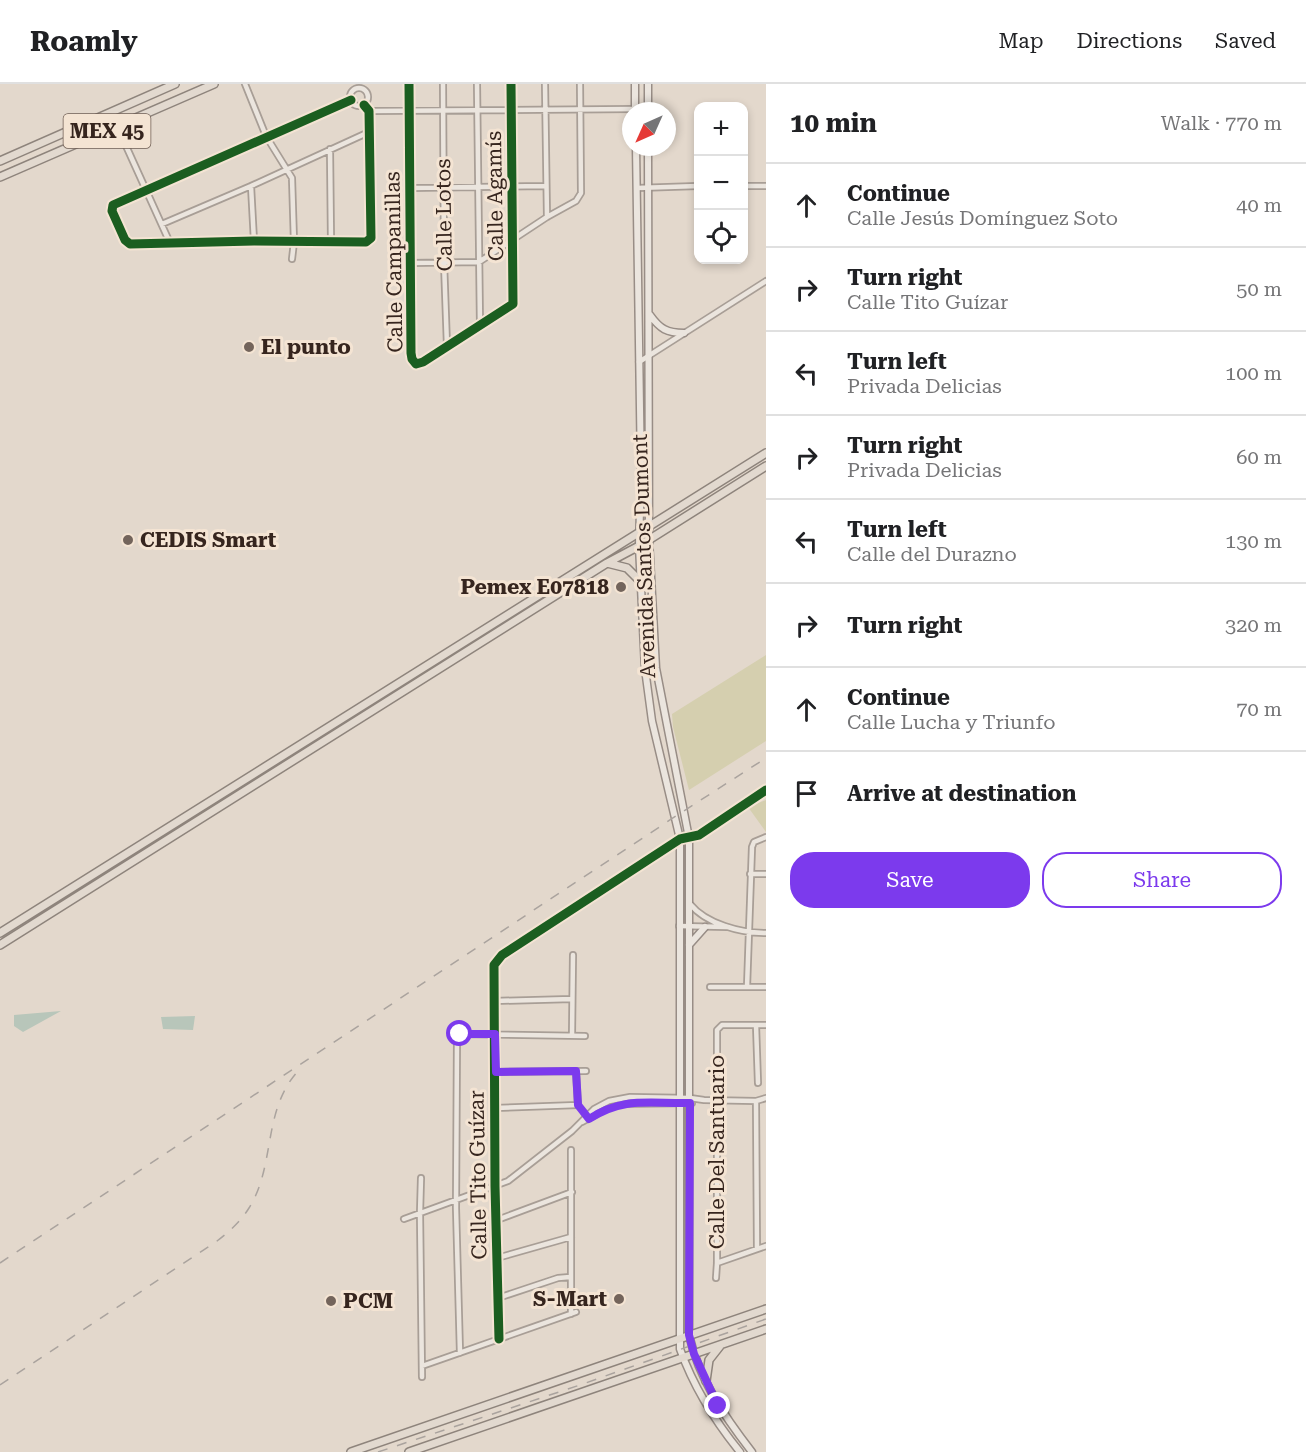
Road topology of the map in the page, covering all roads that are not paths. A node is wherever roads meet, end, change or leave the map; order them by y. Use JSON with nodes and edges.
{"nodes":[{"id":1,"x":175,"y":84,"type":"edge"},
{"id":2,"x":214,"y":84,"type":"edge"},
{"id":3,"x":245,"y":84,"type":"edge"},
{"id":4,"x":409,"y":84,"type":"edge"},
{"id":5,"x":443,"y":84,"type":"edge"},
{"id":6,"x":477,"y":84,"type":"edge"},
{"id":7,"x":511,"y":84,"type":"edge"},
{"id":8,"x":545,"y":84,"type":"edge"},
{"id":9,"x":580,"y":84,"type":"edge"},
{"id":10,"x":635,"y":84,"type":"edge"},
{"id":11,"x":648,"y":84,"type":"edge"},
{"id":12,"x":357,"y":86,"type":"edge"},
{"id":13,"x":351,"y":100,"type":"junction"},
{"id":14,"x":635,"y":102,"type":"edge"},
{"id":15,"x":648,"y":102,"type":"edge"},
{"id":16,"x":364,"y":105,"type":"junction"},
{"id":17,"x":580,"y":110,"type":"junction"},
{"id":18,"x":622,"y":110,"type":"edge"},
{"id":19,"x":369,"y":111,"type":"junction"},
{"id":20,"x":512,"y":111,"type":"junction"},
{"id":21,"x":546,"y":111,"type":"junction"},
{"id":22,"x":408,"y":112,"type":"junction"},
{"id":23,"x":443,"y":112,"type":"junction"},
{"id":24,"x":477,"y":112,"type":"junction"},
{"id":25,"x":117,"y":126,"type":"junction"},
{"id":26,"x":369,"y":132,"type":"junction"},
{"id":27,"x":266,"y":136,"type":"junction"},
{"id":28,"x":330,"y":149,"type":"junction"},
{"id":29,"x":636,"y":156,"type":"edge"},
{"id":30,"x":648,"y":156,"type":"edge"},
{"id":31,"x":0,"y":161,"type":"edge"},
{"id":32,"x":289,"y":169,"type":"junction"},
{"id":33,"x":0,"y":177,"type":"edge"},
{"id":34,"x":251,"y":186,"type":"junction"},
{"id":35,"x":546,"y":186,"type":"junction"},
{"id":36,"x":694,"y":186,"type":"edge"},
{"id":37,"x":748,"y":186,"type":"edge"},
{"id":38,"x":766,"y":186,"type":"edge"},
{"id":39,"x":478,"y":187,"type":"junction"},
{"id":40,"x":513,"y":187,"type":"junction"},
{"id":41,"x":649,"y":187,"type":"junction"},
{"id":42,"x":410,"y":188,"type":"junction"},
{"id":43,"x":443,"y":188,"type":"junction"},
{"id":44,"x":637,"y":188,"type":"junction"},
{"id":45,"x":146,"y":189,"type":"junction"},
{"id":46,"x":548,"y":217,"type":"junction"},
{"id":47,"x":162,"y":224,"type":"junction"},
{"id":48,"x":514,"y":239,"type":"junction"},
{"id":49,"x":254,"y":241,"type":"junction"},
{"id":50,"x":331,"y":241,"type":"junction"},
{"id":51,"x":294,"y":242,"type":"junction"},
{"id":52,"x":170,"y":243,"type":"junction"},
{"id":53,"x":292,"y":259,"type":"dead end"},
{"id":54,"x":444,"y":262,"type":"junction"},
{"id":55,"x":479,"y":262,"type":"junction"},
{"id":56,"x":410,"y":263,"type":"junction"},
{"id":57,"x":766,"y":281,"type":"edge"},
{"id":58,"x":511,"y":307,"type":"joint"},
{"id":59,"x":650,"y":315,"type":"junction"},
{"id":60,"x":480,"y":325,"type":"junction"},
{"id":61,"x":684,"y":333,"type":"junction"},
{"id":62,"x":447,"y":346,"type":"junction"},
{"id":63,"x":650,"y":356,"type":"junction"},
{"id":64,"x":639,"y":362,"type":"junction"},
{"id":65,"x":766,"y":453,"type":"edge"},
{"id":66,"x":766,"y":466,"type":"edge"},
{"id":67,"x":641,"y":473,"type":"junction"},
{"id":68,"x":650,"y":474,"type":"junction"},
{"id":69,"x":650,"y":527,"type":"junction"},
{"id":70,"x":641,"y":532,"type":"junction"},
{"id":71,"x":650,"y":540,"type":"junction"},
{"id":72,"x":639,"y":546,"type":"junction"},
{"id":73,"x":607,"y":563,"type":"junction"},
{"id":74,"x":640,"y":581,"type":"junction"},
{"id":75,"x":766,"y":790,"type":"edge"},
{"id":76,"x":766,"y":837,"type":"edge"},
{"id":77,"x":689,"y":838,"type":"junction"},
{"id":78,"x":680,"y":839,"type":"junction"},
{"id":79,"x":118,"y":859,"type":"junction"},
{"id":80,"x":124,"y":867,"type":"junction"},
{"id":81,"x":750,"y":874,"type":"junction"},
{"id":82,"x":766,"y":874,"type":"edge"},
{"id":83,"x":689,"y":904,"type":"junction"},
{"id":84,"x":679,"y":926,"type":"junction"},
{"id":85,"x":689,"y":926,"type":"junction"},
{"id":86,"x":705,"y":927,"type":"junction"},
{"id":87,"x":729,"y":927,"type":"junction"},
{"id":88,"x":0,"y":933,"type":"edge"},
{"id":89,"x":749,"y":933,"type":"junction"},
{"id":90,"x":766,"y":933,"type":"edge"},
{"id":91,"x":0,"y":945,"type":"edge"},
{"id":92,"x":689,"y":945,"type":"junction"},
{"id":93,"x":573,"y":955,"type":"dead end"},
{"id":94,"x":710,"y":987,"type":"dead end"},
{"id":95,"x":747,"y":987,"type":"junction"},
{"id":96,"x":766,"y":987,"type":"edge"},
{"id":97,"x":572,"y":999,"type":"junction"},
{"id":98,"x":494,"y":1001,"type":"junction"},
{"id":99,"x":756,"y":1025,"type":"junction"},
{"id":100,"x":766,"y":1025,"type":"edge"},
{"id":101,"x":495,"y":1034,"type":"junction"},
{"id":102,"x":572,"y":1035,"type":"junction"},
{"id":103,"x":585,"y":1035,"type":"dead end"},
{"id":104,"x":576,"y":1071,"type":"junction"},
{"id":105,"x":586,"y":1071,"type":"dead end"},
{"id":106,"x":496,"y":1072,"type":"junction"},
{"id":107,"x":758,"y":1083,"type":"dead end"},
{"id":108,"x":766,"y":1098,"type":"edge"},
{"id":109,"x":692,"y":1100,"type":"junction"},
{"id":110,"x":718,"y":1100,"type":"junction"},
{"id":111,"x":680,"y":1101,"type":"junction"},
{"id":112,"x":756,"y":1101,"type":"junction"},
{"id":113,"x":578,"y":1105,"type":"junction"},
{"id":114,"x":495,"y":1108,"type":"junction"},
{"id":115,"x":587,"y":1118,"type":"junction"},
{"id":116,"x":571,"y":1150,"type":"dead end"},
{"id":117,"x":421,"y":1178,"type":"dead end"},
{"id":118,"x":495,"y":1186,"type":"junction"},
{"id":119,"x":572,"y":1192,"type":"junction"},
{"id":120,"x":456,"y":1200,"type":"junction"},
{"id":121,"x":420,"y":1213,"type":"junction"},
{"id":122,"x":404,"y":1219,"type":"dead end"},
{"id":123,"x":497,"y":1220,"type":"junction"},
{"id":124,"x":571,"y":1237,"type":"junction"},
{"id":125,"x":766,"y":1246,"type":"edge"},
{"id":126,"x":757,"y":1249,"type":"junction"},
{"id":127,"x":497,"y":1258,"type":"junction"},
{"id":128,"x":717,"y":1263,"type":"junction"},
{"id":129,"x":570,"y":1277,"type":"junction"},
{"id":130,"x":716,"y":1278,"type":"dead end"},
{"id":131,"x":498,"y":1298,"type":"junction"},
{"id":132,"x":766,"y":1309,"type":"edge"},
{"id":133,"x":766,"y":1329,"type":"edge"},
{"id":134,"x":689,"y":1335,"type":"junction"},
{"id":135,"x":679,"y":1338,"type":"junction"},
{"id":136,"x":499,"y":1339,"type":"junction"},
{"id":137,"x":721,"y":1345,"type":"junction"},
{"id":138,"x":460,"y":1353,"type":"junction"},
{"id":139,"x":694,"y":1354,"type":"junction"},
{"id":140,"x":683,"y":1358,"type":"junction"},
{"id":141,"x":422,"y":1366,"type":"junction"},
{"id":142,"x":422,"y":1377,"type":"dead end"},
{"id":143,"x":705,"y":1381,"type":"junction"},
{"id":144,"x":351,"y":1452,"type":"edge"},
{"id":145,"x":409,"y":1452,"type":"edge"},
{"id":146,"x":740,"y":1452,"type":"edge"},
{"id":147,"x":752,"y":1452,"type":"edge"}],
"edges":[{"from":1,"to":31,"type":"main road","number":"MEX 45"},
{"from":2,"to":25,"type":"main road","number":"MEX 45"},
{"from":3,"to":27,"type":"street"},
{"from":4,"to":22,"type":"street","name":"Calle Campanillas"},
{"from":5,"to":23,"type":"street","name":"Calle Lotos"},
{"from":6,"to":24,"type":"street"},
{"from":7,"to":20,"type":"street","name":"Calle Agamís"},
{"from":8,"to":21,"type":"street"},
{"from":9,"to":17,"type":"street"},
{"from":10,"to":14,"type":"main road"},
{"from":11,"to":15,"type":"main road"},
{"from":12,"to":13,"type":"street"},
{"from":12,"to":16,"type":"street"},
{"from":13,"to":16,"type":"street"},
{"from":13,"to":27,"type":"street"},
{"from":16,"to":19,"type":"street"},
{"from":17,"to":18,"type":"street"},
{"from":17,"to":21,"type":"street"},
{"from":17,"to":46,"type":"street"},
{"from":19,"to":22,"type":"street"},
{"from":19,"to":26,"type":"street"},
{"from":20,"to":21,"type":"street"},
{"from":20,"to":24,"type":"street"},
{"from":20,"to":40,"type":"street","name":"Calle Agamís"},
{"from":21,"to":35,"type":"street"},
{"from":22,"to":23,"type":"street"},
{"from":22,"to":42,"type":"street","name":"Calle Campanillas"},
{"from":23,"to":24,"type":"street"},
{"from":23,"to":43,"type":"street","name":"Calle Lotos"},
{"from":24,"to":39,"type":"street"},
{"from":25,"to":33,"type":"main road","number":"MEX 45"},
{"from":25,"to":45,"type":"street"},
{"from":26,"to":28,"type":"street"},
{"from":26,"to":50,"type":"street"},
{"from":27,"to":32,"type":"street"},
{"from":27,"to":45,"type":"street"},
{"from":28,"to":32,"type":"street"},
{"from":28,"to":50,"type":"street"},
{"from":29,"to":44,"type":"main road","name":"Avenida Santos Dumont"},
{"from":30,"to":41,"type":"main road","name":"Avenida Santos Dumont"},
{"from":32,"to":34,"type":"street"},
{"from":32,"to":51,"type":"street"},
{"from":34,"to":47,"type":"street"},
{"from":34,"to":49,"type":"street"},
{"from":35,"to":40,"type":"street"},
{"from":35,"to":46,"type":"street"},
{"from":36,"to":41,"type":"street"},
{"from":37,"to":38,"type":"street"},
{"from":39,"to":40,"type":"street"},
{"from":39,"to":43,"type":"street"},
{"from":39,"to":55,"type":"street"},
{"from":40,"to":48,"type":"street","name":"Calle Agamís"},
{"from":41,"to":44,"type":"street"},
{"from":41,"to":59,"type":"main road","name":"Avenida Santos Dumont"},
{"from":42,"to":43,"type":"street"},
{"from":42,"to":56,"type":"street","name":"Calle Campanillas"},
{"from":43,"to":54,"type":"street","name":"Calle Lotos"},
{"from":44,"to":64,"type":"main road","name":"Avenida Santos Dumont"},
{"from":45,"to":47,"type":"street"},
{"from":45,"to":52,"type":"street"},
{"from":46,"to":48,"type":"street"},
{"from":47,"to":52,"type":"street"},
{"from":48,"to":55,"type":"street"},
{"from":48,"to":58,"type":"street","name":"Calle Agamís"},
{"from":49,"to":51,"type":"street"},
{"from":49,"to":52,"type":"street"},
{"from":50,"to":51,"type":"street"},
{"from":51,"to":53,"type":"street"},
{"from":54,"to":55,"type":"street"},
{"from":54,"to":56,"type":"street"},
{"from":54,"to":62,"type":"street","name":"Calle Lotos"},
{"from":55,"to":60,"type":"street"},
{"from":56,"to":62,"type":"street","name":"Calle Campanillas"},
{"from":57,"to":61,"type":"street"},
{"from":58,"to":60,"type":"street","name":"Calle Campanillas"},
{"from":59,"to":61,"type":"main road"},
{"from":59,"to":63,"type":"main road","name":"Avenida Santos Dumont"},
{"from":60,"to":62,"type":"street","name":"Calle Campanillas"},
{"from":61,"to":63,"type":"street"},
{"from":63,"to":64,"type":"street"},
{"from":63,"to":68,"type":"main road","name":"Avenida Santos Dumont"},
{"from":64,"to":67,"type":"main road","name":"Avenida Santos Dumont"},
{"from":65,"to":69,"type":"main road"},
{"from":66,"to":71,"type":"main road"},
{"from":67,"to":68,"type":"main road"},
{"from":67,"to":70,"type":"main road","name":"Avenida Santos Dumont"},
{"from":68,"to":69,"type":"main road","name":"Avenida Santos Dumont"},
{"from":69,"to":70,"type":"main road"},
{"from":69,"to":71,"type":"main road","name":"Avenida Santos Dumont"},
{"from":70,"to":72,"type":"main road","name":"Avenida Santos Dumont"},
{"from":70,"to":79,"type":"main road"},
{"from":71,"to":72,"type":"main road"},
{"from":71,"to":77,"type":"main road","name":"Avenida Santos Dumont"},
{"from":72,"to":73,"type":"main road"},
{"from":72,"to":74,"type":"main road","name":"Avenida Santos Dumont"},
{"from":73,"to":74,"type":"main road"},
{"from":73,"to":80,"type":"main road"},
{"from":74,"to":78,"type":"main road","name":"Avenida Santos Dumont"},
{"from":75,"to":77,"type":"street"},
{"from":76,"to":81,"type":"street"},
{"from":77,"to":78,"type":"street"},
{"from":77,"to":83,"type":"main road","name":"Avenida Santos Dumont"},
{"from":78,"to":84,"type":"main road","name":"Avenida Santos Dumont"},
{"from":78,"to":98,"type":"street","name":"Calle Tito Guízar"},
{"from":79,"to":80,"type":"main road"},
{"from":79,"to":88,"type":"main road"},
{"from":80,"to":91,"type":"main road"},
{"from":81,"to":82,"type":"street"},
{"from":81,"to":89,"type":"street"},
{"from":83,"to":85,"type":"main road","name":"Avenida Santos Dumont"},
{"from":83,"to":87,"type":"street"},
{"from":84,"to":85,"type":"street"},
{"from":84,"to":111,"type":"main road","name":"Avenida Santos Dumont"},
{"from":85,"to":86,"type":"street"},
{"from":85,"to":92,"type":"main road","name":"Avenida Santos Dumont"},
{"from":86,"to":87,"type":"street"},
{"from":86,"to":92,"type":"main road"},
{"from":87,"to":89,"type":"street"},
{"from":89,"to":90,"type":"street"},
{"from":89,"to":95,"type":"street"},
{"from":92,"to":109,"type":"main road","name":"Avenida Santos Dumont"},
{"from":93,"to":97,"type":"street"},
{"from":94,"to":95,"type":"street"},
{"from":95,"to":96,"type":"street"},
{"from":97,"to":98,"type":"street"},
{"from":97,"to":102,"type":"street"},
{"from":98,"to":101,"type":"street","name":"Calle Tito Guízar"},
{"from":99,"to":100,"type":"street"},
{"from":99,"to":107,"type":"street"},
{"from":99,"to":110,"type":"street","name":"Calle Del Santuario"},
{"from":101,"to":102,"type":"street"},
{"from":101,"to":106,"type":"street","name":"Calle Tito Guízar"},
{"from":101,"to":120,"type":"street"},
{"from":102,"to":103,"type":"street"},
{"from":104,"to":105,"type":"street"},
{"from":104,"to":106,"type":"street"},
{"from":104,"to":113,"type":"street"},
{"from":106,"to":114,"type":"street","name":"Calle Tito Guízar"},
{"from":108,"to":112,"type":"street"},
{"from":109,"to":110,"type":"street"},
{"from":109,"to":111,"type":"street"},
{"from":109,"to":134,"type":"main road","name":"Avenida Santos Dumont"},
{"from":110,"to":112,"type":"street"},
{"from":110,"to":128,"type":"street","name":"Calle Del Santuario"},
{"from":111,"to":115,"type":"street"},
{"from":111,"to":135,"type":"main road","name":"Avenida Santos Dumont"},
{"from":112,"to":126,"type":"street"},
{"from":113,"to":114,"type":"street"},
{"from":113,"to":115,"type":"street"},
{"from":114,"to":118,"type":"street","name":"Calle Tito Guízar"},
{"from":115,"to":118,"type":"street"},
{"from":116,"to":119,"type":"street"},
{"from":117,"to":121,"type":"street"},
{"from":118,"to":120,"type":"street"},
{"from":118,"to":123,"type":"street","name":"Calle Tito Guízar"},
{"from":119,"to":123,"type":"street"},
{"from":119,"to":124,"type":"street"},
{"from":120,"to":121,"type":"street"},
{"from":120,"to":138,"type":"street"},
{"from":121,"to":122,"type":"street"},
{"from":121,"to":141,"type":"street"},
{"from":123,"to":127,"type":"street","name":"Calle Tito Guízar"},
{"from":124,"to":127,"type":"street"},
{"from":124,"to":129,"type":"street"},
{"from":125,"to":126,"type":"street"},
{"from":126,"to":128,"type":"street"},
{"from":127,"to":131,"type":"street","name":"Calle Tito Guízar"},
{"from":128,"to":130,"type":"street","name":"Calle Del Santuario"},
{"from":129,"to":131,"type":"street"},
{"from":129,"to":136,"type":"street"},
{"from":131,"to":136,"type":"street","name":"Calle Tito Guízar"},
{"from":132,"to":134,"type":"main road"},
{"from":133,"to":137,"type":"main road"},
{"from":134,"to":135,"type":"main road"},
{"from":134,"to":139,"type":"main road","name":"Avenida Santos Dumont"},
{"from":135,"to":140,"type":"main road","name":"Avenida Santos Dumont"},
{"from":135,"to":144,"type":"main road"},
{"from":136,"to":138,"type":"street"},
{"from":137,"to":139,"type":"main road"},
{"from":137,"to":143,"type":"main road"},
{"from":138,"to":141,"type":"street"},
{"from":139,"to":140,"type":"main road"},
{"from":139,"to":143,"type":"main road","name":"Avenida Santos Dumont"},
{"from":140,"to":145,"type":"main road"},
{"from":140,"to":146,"type":"main road","name":"Avenida Santos Dumont"},
{"from":141,"to":142,"type":"street"},
{"from":143,"to":147,"type":"main road","name":"Avenida Santos Dumont"}]}
